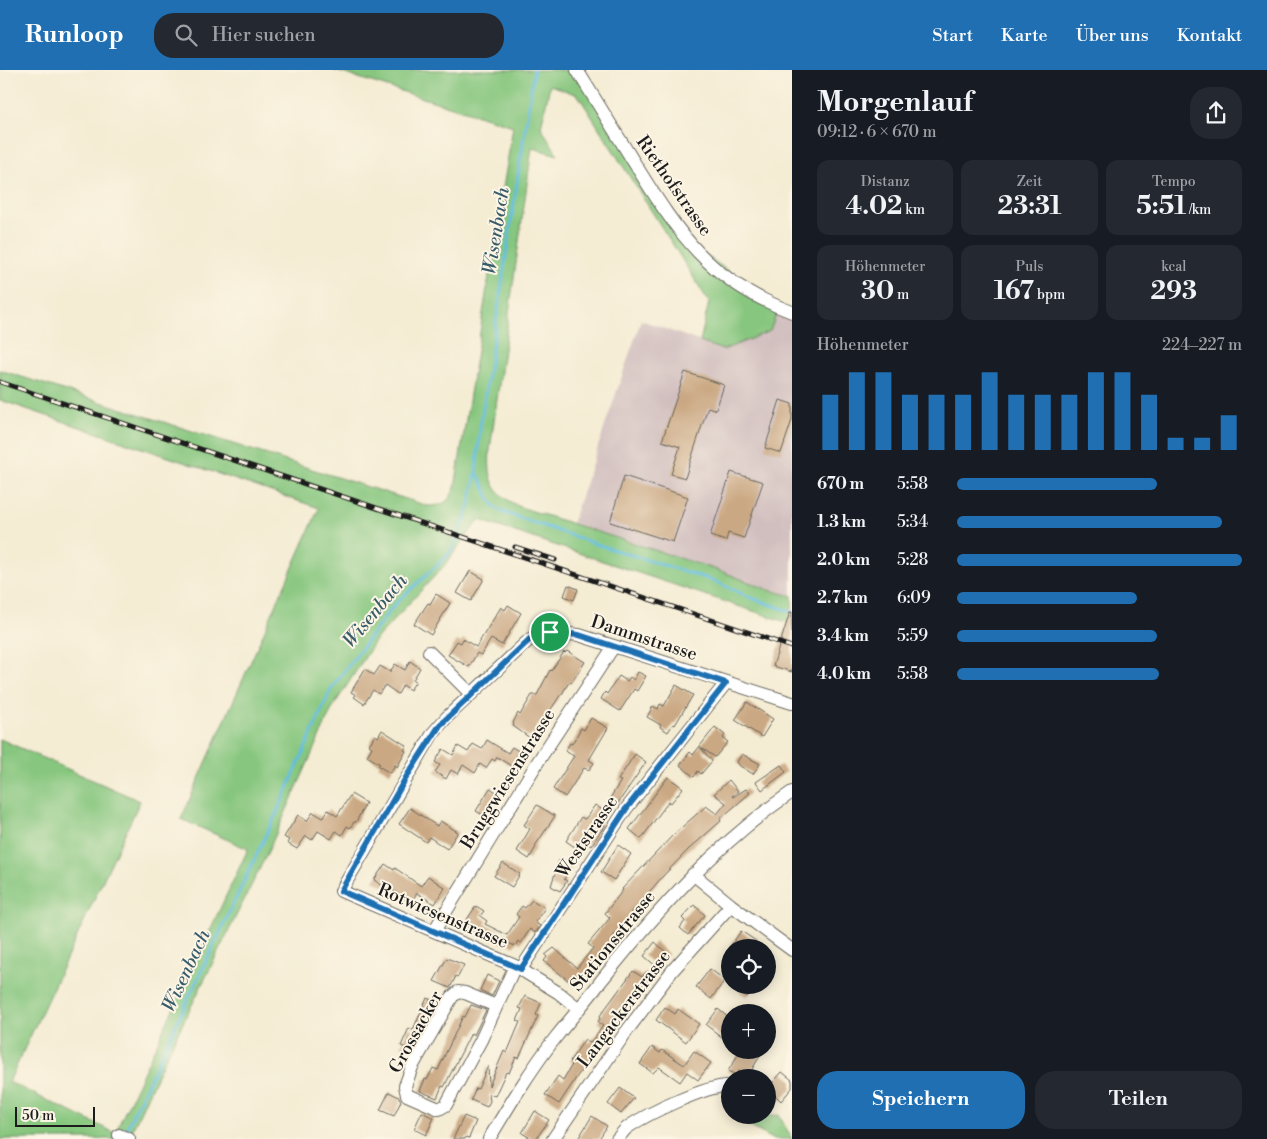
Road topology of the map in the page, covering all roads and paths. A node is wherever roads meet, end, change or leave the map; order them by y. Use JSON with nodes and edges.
{"nodes":[{"id":1,"x":577,"y":70,"type":"edge"},
{"id":2,"x":792,"y":312,"type":"edge"},
{"id":3,"x":614,"y":646,"type":"junction"},
{"id":4,"x":429,"y":652,"type":"dead end"},
{"id":5,"x":726,"y":683,"type":"junction"},
{"id":6,"x":471,"y":694,"type":"junction"},
{"id":7,"x":792,"y":703,"type":"edge"},
{"id":8,"x":792,"y":792,"type":"edge"},
{"id":9,"x":693,"y":874,"type":"junction"},
{"id":10,"x":341,"y":891,"type":"joint"},
{"id":11,"x":731,"y":905,"type":"junction"},
{"id":12,"x":434,"y":931,"type":"junction"},
{"id":13,"x":792,"y":950,"type":"edge"},
{"id":14,"x":518,"y":968,"type":"junction"},
{"id":15,"x":496,"y":1006,"type":"junction"},
{"id":16,"x":579,"y":1009,"type":"junction"},
{"id":17,"x":721,"y":1086,"type":"edge"},
{"id":18,"x":490,"y":1139,"type":"edge"},
{"id":19,"x":553,"y":1139,"type":"edge"},
{"id":20,"x":618,"y":1139,"type":"edge"}],
"edges":[{"from":1,"to":2,"type":"street","name":"Riethofstrasse"},
{"from":3,"to":5,"type":"street","name":"Dammstrasse"},
{"from":3,"to":6,"type":"street","name":"Dammstrasse"},
{"from":3,"to":12,"type":"street","name":"Bruggwiesenstrasse"},
{"from":4,"to":6,"type":"street"},
{"from":5,"to":7,"type":"street","name":"Dammstrasse"},
{"from":5,"to":14,"type":"street","name":"Weststrasse"},
{"from":6,"to":10,"type":"street","name":"Dammstrasse"},
{"from":8,"to":9,"type":"street","name":"Stationsstrasse"},
{"from":9,"to":11,"type":"street"},
{"from":9,"to":16,"type":"street","name":"Stationsstrasse"},
{"from":10,"to":12,"type":"street","name":"Rotwiesenstrasse"},
{"from":11,"to":13,"type":"street"},
{"from":11,"to":19,"type":"street","name":"Langackerstrasse"},
{"from":12,"to":14,"type":"street","name":"Rotwiesenstrasse"},
{"from":14,"to":15,"type":"street","name":"Grossacker"},
{"from":14,"to":16,"type":"street","name":"Rotwiesenstrasse"},
{"from":15,"to":15,"type":"street","name":"Grossacker"},
{"from":16,"to":18,"type":"street","name":"Stationsstrasse"},
{"from":17,"to":20,"type":"street"}]}
